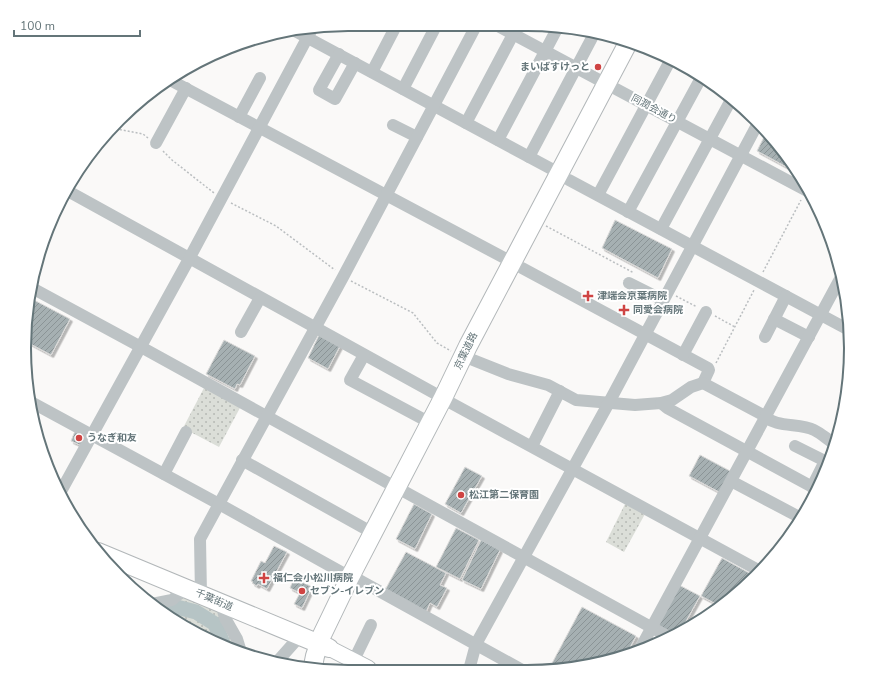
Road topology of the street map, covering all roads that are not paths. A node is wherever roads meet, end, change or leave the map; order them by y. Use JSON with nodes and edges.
{"nodes":[{"id":1,"x":393,"y":31,"type":"edge"},
{"id":2,"x":433,"y":31,"type":"edge"},
{"id":3,"x":473,"y":31,"type":"edge"},
{"id":4,"x":514,"y":31,"type":"edge"},
{"id":5,"x":518,"y":31,"type":"edge"},
{"id":6,"x":310,"y":33,"type":"edge"},
{"id":7,"x":555,"y":33,"type":"edge"},
{"id":8,"x":311,"y":34,"type":"edge"},
{"id":9,"x":592,"y":38,"type":"edge"},
{"id":10,"x":627,"y":47,"type":"edge"},
{"id":11,"x":545,"y":50,"type":"junction"},
{"id":12,"x":636,"y":51,"type":"edge"},
{"id":13,"x":339,"y":54,"type":"junction"},
{"id":14,"x":355,"y":63,"type":"junction"},
{"id":15,"x":668,"y":64,"type":"edge"},
{"id":16,"x":577,"y":67,"type":"junction"},
{"id":17,"x":372,"y":72,"type":"junction"},
{"id":18,"x":260,"y":78,"type":"dead end"},
{"id":19,"x":699,"y":81,"type":"edge"},
{"id":20,"x":175,"y":82,"type":"edge"},
{"id":21,"x":612,"y":86,"type":"junction"},
{"id":22,"x":186,"y":88,"type":"junction"},
{"id":23,"x":403,"y":89,"type":"junction"},
{"id":24,"x":729,"y":104,"type":"edge"},
{"id":25,"x":646,"y":105,"type":"junction"},
{"id":26,"x":434,"y":106,"type":"junction"},
{"id":27,"x":239,"y":117,"type":"junction"},
{"id":28,"x":678,"y":122,"type":"junction"},
{"id":29,"x":466,"y":123,"type":"junction"},
{"id":30,"x":393,"y":125,"type":"dead end"},
{"id":31,"x":259,"y":128,"type":"junction"},
{"id":32,"x":755,"y":128,"type":"edge"},
{"id":33,"x":417,"y":138,"type":"junction"},
{"id":34,"x":710,"y":139,"type":"junction"},
{"id":35,"x":498,"y":140,"type":"junction"},
{"id":36,"x":156,"y":143,"type":"road end"},
{"id":37,"x":741,"y":156,"type":"junction"},
{"id":38,"x":529,"y":157,"type":"junction"},
{"id":39,"x":564,"y":176,"type":"junction"},
{"id":40,"x":800,"y":187,"type":"edge"},
{"id":41,"x":71,"y":193,"type":"edge"},
{"id":42,"x":598,"y":195,"type":"junction"},
{"id":43,"x":386,"y":196,"type":"junction"},
{"id":44,"x":628,"y":212,"type":"junction"},
{"id":45,"x":661,"y":229,"type":"junction"},
{"id":46,"x":692,"y":246,"type":"junction"},
{"id":47,"x":190,"y":259,"type":"junction"},
{"id":48,"x":517,"y":265,"type":"junction"},
{"id":49,"x":629,"y":283,"type":"dead end"},
{"id":50,"x":838,"y":285,"type":"edge"},
{"id":51,"x":36,"y":290,"type":"edge"},
{"id":52,"x":786,"y":296,"type":"junction"},
{"id":53,"x":260,"y":298,"type":"junction"},
{"id":54,"x":663,"y":300,"type":"junction"},
{"id":55,"x":706,"y":312,"type":"dead end"},
{"id":56,"x":821,"y":315,"type":"junction"},
{"id":57,"x":774,"y":319,"type":"junction"},
{"id":58,"x":843,"y":327,"type":"edge"},
{"id":59,"x":315,"y":328,"type":"junction"},
{"id":60,"x":241,"y":332,"type":"dead end"},
{"id":61,"x":645,"y":334,"type":"junction"},
{"id":62,"x":765,"y":337,"type":"dead end"},
{"id":63,"x":809,"y":337,"type":"junction"},
{"id":64,"x":141,"y":347,"type":"junction"},
{"id":65,"x":364,"y":355,"type":"junction"},
{"id":66,"x":683,"y":355,"type":"junction"},
{"id":67,"x":468,"y":358,"type":"junction"},
{"id":68,"x":703,"y":383,"type":"junction"},
{"id":69,"x":560,"y":391,"type":"junction"},
{"id":70,"x":447,"y":400,"type":"junction"},
{"id":71,"x":609,"y":402,"type":"junction"},
{"id":72,"x":661,"y":403,"type":"junction"},
{"id":73,"x":36,"y":405,"type":"edge"},
{"id":74,"x":267,"y":416,"type":"junction"},
{"id":75,"x":766,"y":417,"type":"junction"},
{"id":76,"x":423,"y":419,"type":"dead end"},
{"id":77,"x":186,"y":432,"type":"dead end"},
{"id":78,"x":92,"y":434,"type":"junction"},
{"id":79,"x":830,"y":441,"type":"edge"},
{"id":80,"x":532,"y":446,"type":"junction"},
{"id":81,"x":795,"y":446,"type":"dead end"},
{"id":82,"x":747,"y":451,"type":"junction"},
{"id":83,"x":242,"y":460,"type":"junction"},
{"id":84,"x":823,"y":461,"type":"edge"},
{"id":85,"x":573,"y":469,"type":"junction"},
{"id":86,"x":164,"y":474,"type":"junction"},
{"id":87,"x":731,"y":481,"type":"junction"},
{"id":88,"x":812,"y":486,"type":"edge"},
{"id":89,"x":63,"y":487,"type":"edge"},
{"id":90,"x":401,"y":490,"type":"junction"},
{"id":91,"x":218,"y":504,"type":"junction"},
{"id":92,"x":796,"y":515,"type":"edge"},
{"id":93,"x":373,"y":532,"type":"junction"},
{"id":94,"x":700,"y":538,"type":"junction"},
{"id":95,"x":110,"y":557,"type":"edge"},
{"id":96,"x":524,"y":557,"type":"junction"},
{"id":97,"x":755,"y":568,"type":"edge"},
{"id":98,"x":355,"y":578,"type":"junction"},
{"id":99,"x":194,"y":592,"type":"junction"},
{"id":100,"x":160,"y":602,"type":"edge"},
{"id":101,"x":221,"y":603,"type":"junction"},
{"id":102,"x":371,"y":625,"type":"dead end"},
{"id":103,"x":652,"y":627,"type":"junction"},
{"id":104,"x":663,"y":634,"type":"edge"},
{"id":105,"x":300,"y":636,"type":"junction"},
{"id":106,"x":643,"y":643,"type":"edge"},
{"id":107,"x":476,"y":644,"type":"junction"},
{"id":108,"x":239,"y":645,"type":"edge"},
{"id":109,"x":324,"y":646,"type":"junction"},
{"id":110,"x":281,"y":658,"type":"edge"},
{"id":111,"x":354,"y":660,"type":"junction"},
{"id":112,"x":315,"y":663,"type":"edge"},
{"id":113,"x":324,"y":664,"type":"edge"},
{"id":114,"x":363,"y":665,"type":"edge"},
{"id":115,"x":470,"y":665,"type":"edge"},
{"id":116,"x":513,"y":665,"type":"edge"}],
"edges":[{"from":1,"to":17,"type":"street"},
{"from":2,"to":23,"type":"street"},
{"from":3,"to":26,"type":"street"},
{"from":4,"to":29,"type":"street"},
{"from":5,"to":11,"type":"street","name":"同潤会通り"},
{"from":6,"to":31,"type":"street"},
{"from":7,"to":11,"type":"street"},
{"from":8,"to":13,"type":"street"},
{"from":9,"to":16,"type":"street"},
{"from":10,"to":21,"type":"highway","name":"京葉道路"},
{"from":11,"to":16,"type":"street","name":"同潤会通り"},
{"from":11,"to":35,"type":"street"},
{"from":12,"to":21,"type":"highway","name":"京葉道路"},
{"from":13,"to":14,"type":"street"},
{"from":13,"to":14,"type":"street"},
{"from":14,"to":17,"type":"street"},
{"from":15,"to":25,"type":"street"},
{"from":16,"to":21,"type":"street","name":"同潤会通り"},
{"from":16,"to":38,"type":"street"},
{"from":17,"to":23,"type":"street"},
{"from":18,"to":27,"type":"street"},
{"from":19,"to":28,"type":"street"},
{"from":20,"to":22,"type":"street"},
{"from":21,"to":25,"type":"street","name":"同潤会通り"},
{"from":21,"to":39,"type":"highway","name":"京葉道路"},
{"from":22,"to":27,"type":"street"},
{"from":22,"to":36,"type":"street"},
{"from":23,"to":26,"type":"street"},
{"from":24,"to":34,"type":"street"},
{"from":25,"to":28,"type":"street","name":"同潤会通り"},
{"from":25,"to":42,"type":"street"},
{"from":26,"to":29,"type":"street"},
{"from":26,"to":33,"type":"street"},
{"from":27,"to":31,"type":"street"},
{"from":28,"to":34,"type":"street","name":"同潤会通り"},
{"from":28,"to":44,"type":"street"},
{"from":29,"to":35,"type":"street"},
{"from":30,"to":33,"type":"street"},
{"from":31,"to":43,"type":"street"},
{"from":31,"to":47,"type":"street"},
{"from":32,"to":37,"type":"street"},
{"from":33,"to":43,"type":"street"},
{"from":34,"to":37,"type":"street","name":"同潤会通り"},
{"from":34,"to":45,"type":"street"},
{"from":35,"to":38,"type":"street"},
{"from":37,"to":40,"type":"street","name":"同潤会通り"},
{"from":37,"to":46,"type":"street"},
{"from":38,"to":39,"type":"street"},
{"from":39,"to":42,"type":"street"},
{"from":39,"to":48,"type":"highway","name":"京葉道路"},
{"from":41,"to":47,"type":"street"},
{"from":42,"to":44,"type":"street"},
{"from":43,"to":48,"type":"street"},
{"from":43,"to":59,"type":"street"},
{"from":44,"to":45,"type":"street"},
{"from":45,"to":46,"type":"street"},
{"from":46,"to":52,"type":"street"},
{"from":46,"to":54,"type":"street"},
{"from":47,"to":53,"type":"street"},
{"from":47,"to":64,"type":"street"},
{"from":48,"to":61,"type":"street"},
{"from":48,"to":67,"type":"highway","name":"京葉道路"},
{"from":49,"to":54,"type":"street"},
{"from":50,"to":56,"type":"street"},
{"from":51,"to":64,"type":"street"},
{"from":52,"to":56,"type":"street"},
{"from":52,"to":57,"type":"street"},
{"from":53,"to":59,"type":"street"},
{"from":53,"to":60,"type":"street"},
{"from":54,"to":61,"type":"street"},
{"from":55,"to":66,"type":"street"},
{"from":56,"to":58,"type":"street"},
{"from":56,"to":63,"type":"street"},
{"from":57,"to":62,"type":"street"},
{"from":57,"to":63,"type":"street"},
{"from":59,"to":65,"type":"street"},
{"from":59,"to":74,"type":"street"},
{"from":61,"to":66,"type":"street"},
{"from":61,"to":71,"type":"street"},
{"from":63,"to":75,"type":"street"},
{"from":64,"to":74,"type":"street"},
{"from":64,"to":78,"type":"street"},
{"from":65,"to":70,"type":"street"},
{"from":65,"to":76,"type":"street"},
{"from":66,"to":68,"type":"street"},
{"from":67,"to":69,"type":"street"},
{"from":67,"to":70,"type":"highway","name":"京葉道路"},
{"from":68,"to":72,"type":"street"},
{"from":68,"to":75,"type":"street"},
{"from":69,"to":71,"type":"street"},
{"from":69,"to":80,"type":"street"},
{"from":70,"to":80,"type":"street"},
{"from":70,"to":90,"type":"highway","name":"京葉道路"},
{"from":71,"to":72,"type":"street"},
{"from":71,"to":85,"type":"street"},
{"from":72,"to":82,"type":"street"},
{"from":73,"to":78,"type":"street"},
{"from":74,"to":83,"type":"street"},
{"from":74,"to":90,"type":"street"},
{"from":75,"to":79,"type":"street"},
{"from":75,"to":82,"type":"street"},
{"from":77,"to":86,"type":"street"},
{"from":78,"to":86,"type":"street"},
{"from":78,"to":89,"type":"street"},
{"from":80,"to":85,"type":"street"},
{"from":81,"to":84,"type":"street"},
{"from":82,"to":87,"type":"street"},
{"from":82,"to":88,"type":"street"},
{"from":83,"to":91,"type":"street"},
{"from":83,"to":93,"type":"street"},
{"from":85,"to":94,"type":"street"},
{"from":85,"to":96,"type":"street"},
{"from":86,"to":91,"type":"street"},
{"from":87,"to":92,"type":"street"},
{"from":87,"to":94,"type":"street"},
{"from":90,"to":93,"type":"highway","name":"京葉道路"},
{"from":90,"to":96,"type":"street"},
{"from":90,"to":98,"type":"highway","name":"京葉道路"},
{"from":91,"to":98,"type":"street"},
{"from":91,"to":99,"type":"street"},
{"from":93,"to":98,"type":"highway","name":"京葉道路"},
{"from":94,"to":97,"type":"street"},
{"from":94,"to":103,"type":"street"},
{"from":95,"to":99,"type":"highway","name":"千葉街道"},
{"from":96,"to":103,"type":"street"},
{"from":96,"to":107,"type":"street"},
{"from":98,"to":107,"type":"street"},
{"from":98,"to":109,"type":"highway","name":"京葉道路"},
{"from":99,"to":100,"type":"street"},
{"from":99,"to":101,"type":"highway","name":"千葉街道"},
{"from":101,"to":105,"type":"highway","name":"千葉街道"},
{"from":101,"to":108,"type":"street"},
{"from":102,"to":111,"type":"street"},
{"from":103,"to":104,"type":"street"},
{"from":103,"to":106,"type":"street"},
{"from":105,"to":109,"type":"highway","name":"千葉街道"},
{"from":105,"to":110,"type":"street"},
{"from":107,"to":115,"type":"street"},
{"from":107,"to":116,"type":"street"},
{"from":109,"to":111,"type":"main road"},
{"from":109,"to":112,"type":"highway","name":"京葉道路"},
{"from":109,"to":113,"type":"highway","name":"京葉道路"},
{"from":111,"to":114,"type":"main road"}]}
